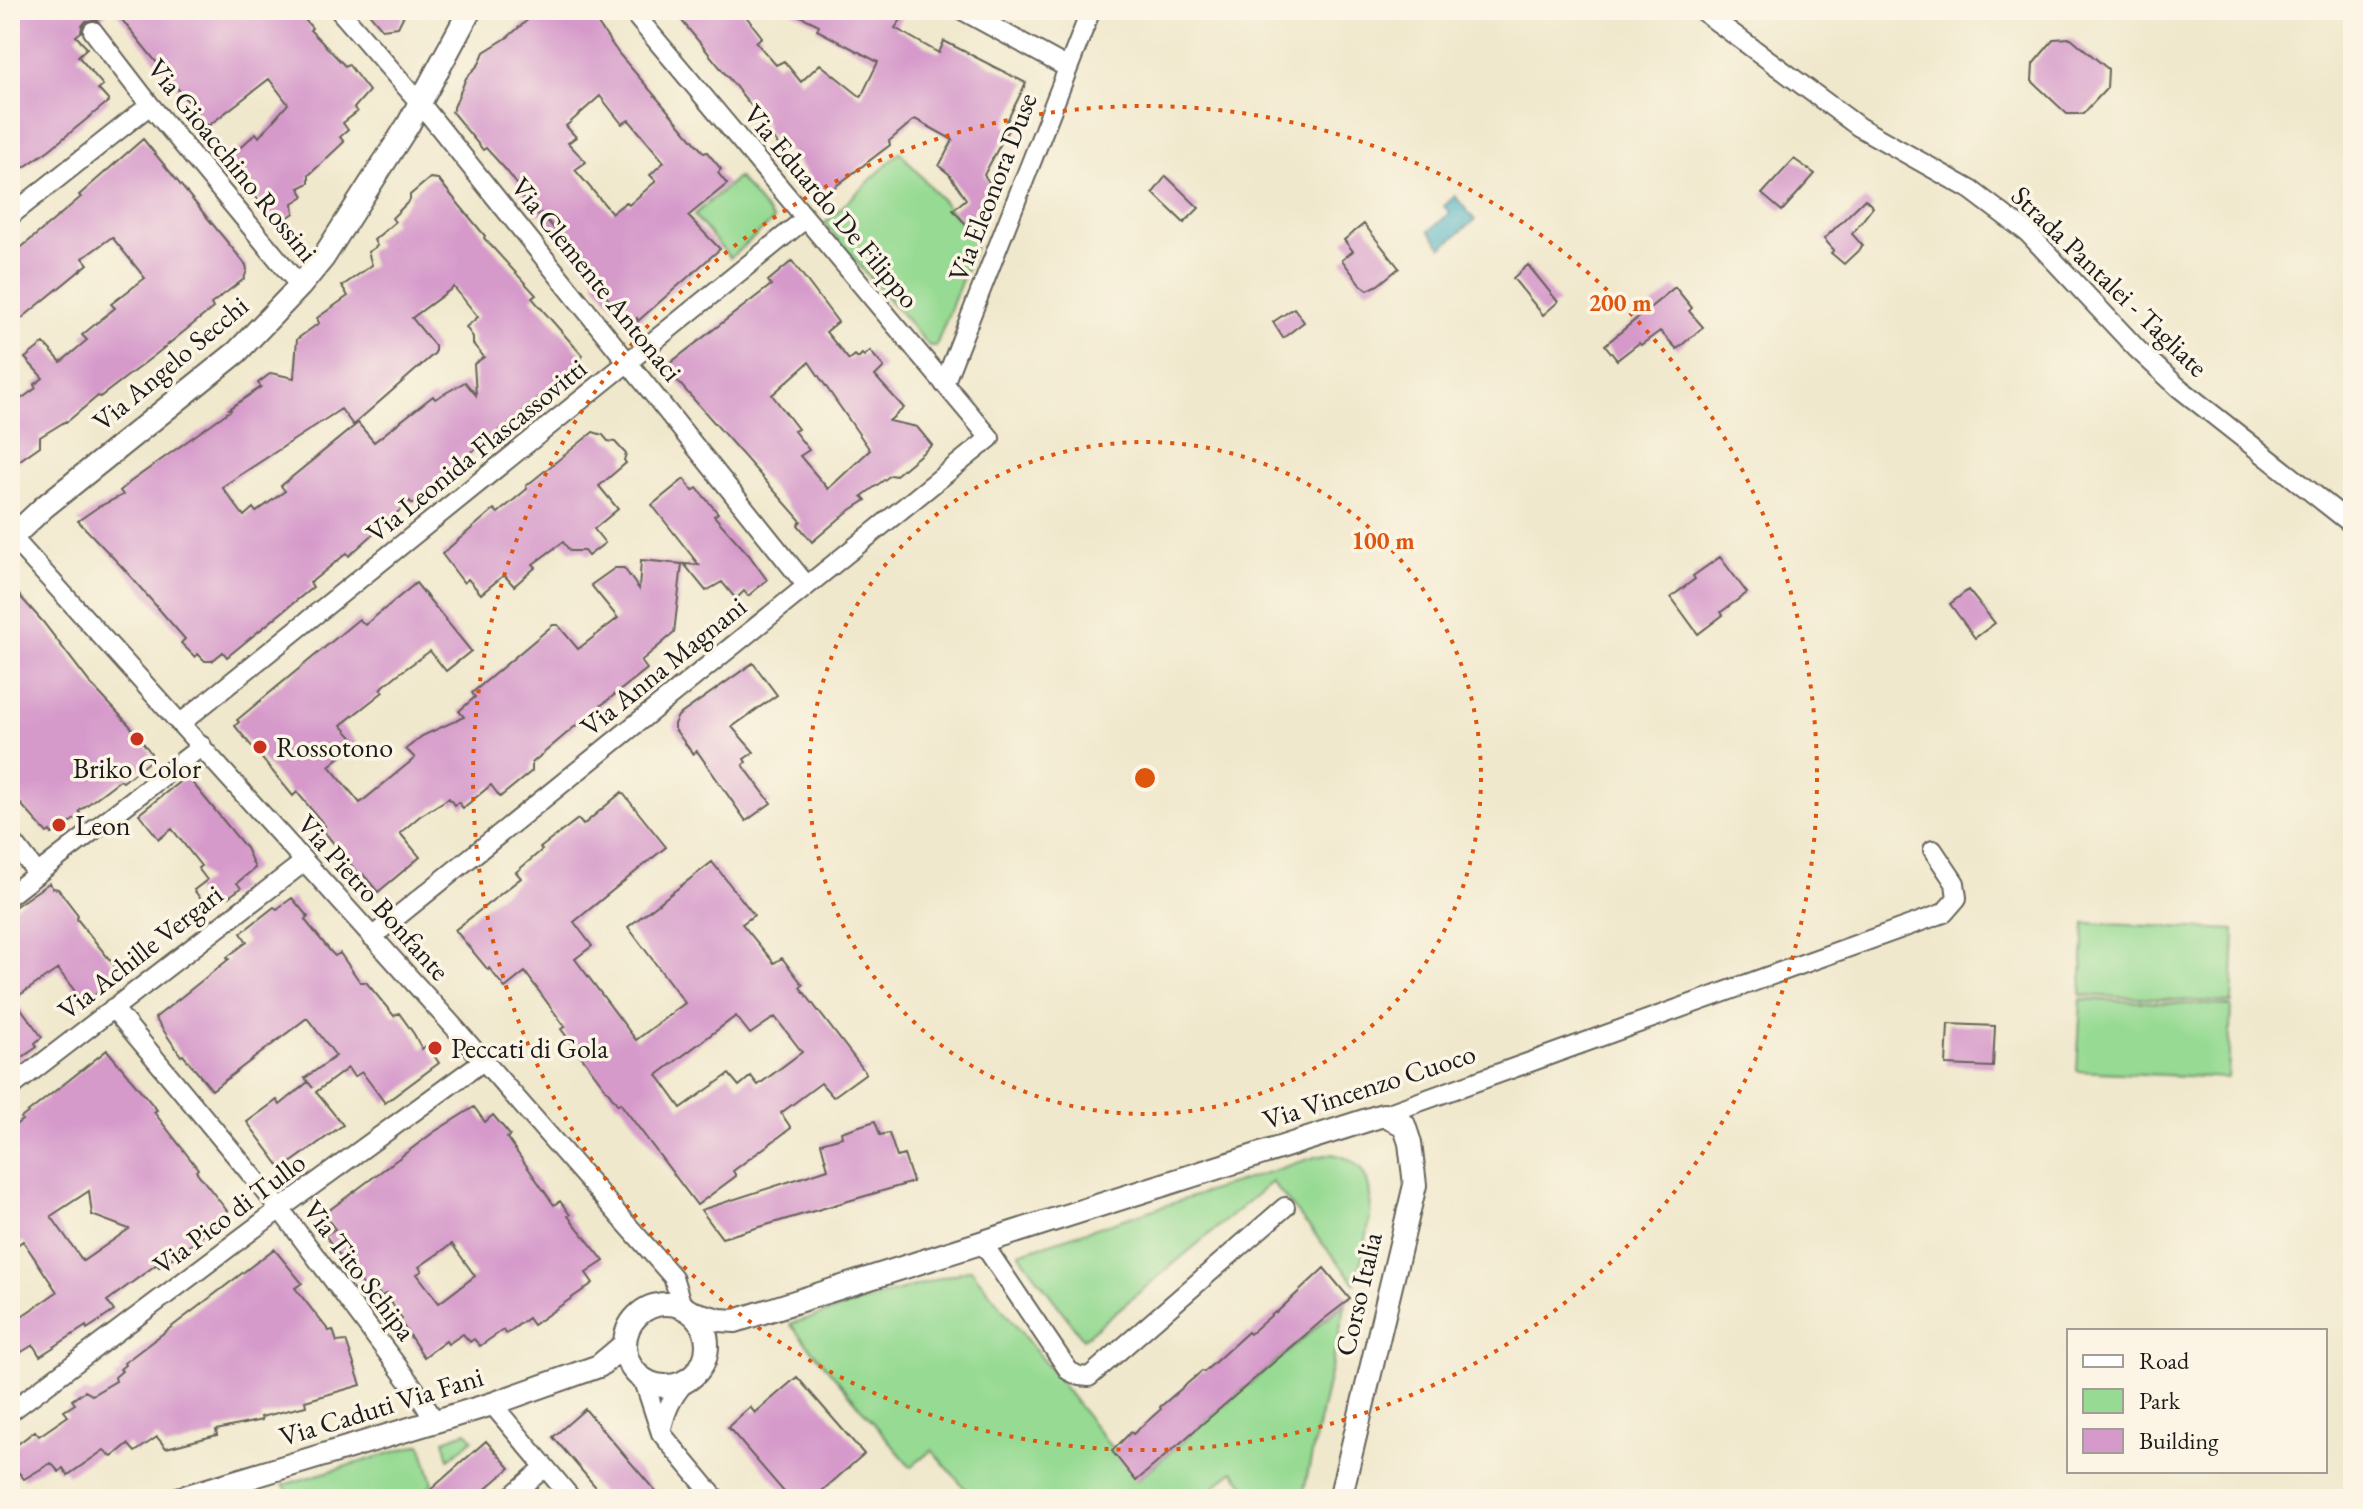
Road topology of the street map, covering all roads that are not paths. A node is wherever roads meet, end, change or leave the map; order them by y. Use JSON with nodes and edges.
{"nodes":[{"id":1,"x":339,"y":10,"type":"edge"},
{"id":2,"x":470,"y":10,"type":"edge"},
{"id":3,"x":631,"y":10,"type":"edge"},
{"id":4,"x":962,"y":10,"type":"edge"},
{"id":5,"x":1091,"y":10,"type":"edge"},
{"id":6,"x":1701,"y":10,"type":"edge"},
{"id":7,"x":93,"y":31,"type":"dead end"},
{"id":8,"x":1068,"y":68,"type":"junction"},
{"id":9,"x":420,"y":103,"type":"junction"},
{"id":10,"x":150,"y":105,"type":"junction"},
{"id":11,"x":10,"y":216,"type":"edge"},
{"id":12,"x":805,"y":219,"type":"junction"},
{"id":13,"x":300,"y":286,"type":"junction"},
{"id":14,"x":628,"y":363,"type":"junction"},
{"id":15,"x":944,"y":384,"type":"junction"},
{"id":16,"x":990,"y":438,"type":"joint"},
{"id":17,"x":2353,"y":525,"type":"edge"},
{"id":18,"x":11,"y":537,"type":"edge"},
{"id":19,"x":807,"y":586,"type":"junction"},
{"id":20,"x":181,"y":723,"type":"junction"},
{"id":21,"x":202,"y":746,"type":"junction"},
{"id":22,"x":10,"y":838,"type":"edge"},
{"id":23,"x":1933,"y":850,"type":"dead end"},
{"id":24,"x":304,"y":862,"type":"junction"},
{"id":25,"x":37,"y":873,"type":"junction"},
{"id":26,"x":10,"y":895,"type":"edge"},
{"id":27,"x":372,"y":937,"type":"junction"},
{"id":28,"x":113,"y":1008,"type":"junction"},
{"id":29,"x":483,"y":1061,"type":"junction"},
{"id":30,"x":10,"y":1088,"type":"edge"},
{"id":31,"x":1383,"y":1115,"type":"junction"},
{"id":32,"x":1285,"y":1207,"type":"dead end"},
{"id":33,"x":280,"y":1209,"type":"junction"},
{"id":34,"x":982,"y":1242,"type":"junction"},
{"id":35,"x":688,"y":1310,"type":"junction"},
{"id":36,"x":735,"y":1321,"type":"junction"},
{"id":37,"x":624,"y":1345,"type":"junction"},
{"id":38,"x":708,"y":1349,"type":"junction"},
{"id":39,"x":599,"y":1366,"type":"junction"},
{"id":40,"x":639,"y":1376,"type":"junction"},
{"id":41,"x":685,"y":1382,"type":"junction"},
{"id":42,"x":492,"y":1404,"type":"junction"},
{"id":43,"x":10,"y":1412,"type":"edge"},
{"id":44,"x":435,"y":1422,"type":"junction"},
{"id":45,"x":661,"y":1433,"type":"junction"},
{"id":46,"x":545,"y":1467,"type":"junction"},
{"id":47,"x":178,"y":1499,"type":"edge"},
{"id":48,"x":508,"y":1499,"type":"edge"},
{"id":49,"x":572,"y":1499,"type":"edge"},
{"id":50,"x":716,"y":1499,"type":"edge"},
{"id":51,"x":1340,"y":1499,"type":"edge"}],
"edges":[{"from":1,"to":9,"type":"street","name":"Via Clemente Antonaci"},
{"from":2,"to":9,"type":"street","name":"Via Angelo Secchi"},
{"from":3,"to":12,"type":"street","name":"Via Eduardo De Filippo"},
{"from":4,"to":8,"type":"street"},
{"from":5,"to":8,"type":"street","name":"Via Eleonora Duse"},
{"from":6,"to":17,"type":"street","name":"Strada Pantalei - Tagliate"},
{"from":7,"to":10,"type":"street","name":"Via Gioacchino Rossini"},
{"from":8,"to":15,"type":"street","name":"Via Eleonora Duse"},
{"from":9,"to":13,"type":"street","name":"Via Angelo Secchi"},
{"from":9,"to":14,"type":"street","name":"Via Clemente Antonaci"},
{"from":10,"to":11,"type":"street"},
{"from":10,"to":13,"type":"street","name":"Via Gioacchino Rossini"},
{"from":12,"to":14,"type":"street","name":"Via Leonida Flascassovitti"},
{"from":12,"to":15,"type":"street","name":"Via Eduardo De Filippo"},
{"from":13,"to":18,"type":"street","name":"Via Angelo Secchi"},
{"from":14,"to":19,"type":"street","name":"Via Clemente Antonaci"},
{"from":14,"to":20,"type":"street","name":"Via Leonida Flascassovitti"},
{"from":15,"to":16,"type":"street","name":"Via Eduardo De Filippo"},
{"from":16,"to":19,"type":"street","name":"Via Anna Magnani"},
{"from":18,"to":20,"type":"street","name":"Via Pietro Bonfante"},
{"from":19,"to":27,"type":"street","name":"Via Anna Magnani"},
{"from":20,"to":21,"type":"street","name":"Via Pietro Bonfante"},
{"from":21,"to":24,"type":"street","name":"Via Pietro Bonfante"},
{"from":21,"to":25,"type":"street"},
{"from":22,"to":25,"type":"street"},
{"from":23,"to":31,"type":"street","name":"Via Vincenzo Cuoco"},
{"from":24,"to":27,"type":"street","name":"Via Pietro Bonfante"},
{"from":24,"to":28,"type":"street","name":"Via Achille Vergari"},
{"from":25,"to":26,"type":"street"},
{"from":27,"to":29,"type":"street","name":"Via Pietro Bonfante"},
{"from":28,"to":30,"type":"street","name":"Via Achille Vergari"},
{"from":28,"to":33,"type":"street","name":"Via Tito Schipa"},
{"from":29,"to":33,"type":"street","name":"Via Pico di Tullo"},
{"from":29,"to":35,"type":"street","name":"Via Pietro Bonfante"},
{"from":31,"to":34,"type":"street","name":"Via Vincenzo Cuoco"},
{"from":31,"to":51,"type":"street","name":"Corso Italia"},
{"from":32,"to":34,"type":"street"},
{"from":33,"to":43,"type":"street","name":"Via Pico di Tullo"},
{"from":33,"to":44,"type":"street","name":"Via Tito Schipa"},
{"from":34,"to":36,"type":"street","name":"Via Vincenzo Cuoco"},
{"from":35,"to":36,"type":"street","name":"Via Vincenzo Cuoco"},
{"from":35,"to":37,"type":"street"},
{"from":35,"to":38,"type":"street"},
{"from":36,"to":38,"type":"street","name":"Via Vincenzo Cuoco"},
{"from":37,"to":39,"type":"street","name":"Via Caduti Via Fani"},
{"from":37,"to":40,"type":"street"},
{"from":38,"to":41,"type":"street"},
{"from":39,"to":40,"type":"street","name":"Via Caduti Via Fani"},
{"from":39,"to":42,"type":"street","name":"Via Caduti Via Fani"},
{"from":40,"to":41,"type":"street"},
{"from":40,"to":45,"type":"street"},
{"from":41,"to":45,"type":"street"},
{"from":42,"to":44,"type":"street","name":"Via Caduti Via Fani"},
{"from":42,"to":46,"type":"street"},
{"from":44,"to":47,"type":"street","name":"Via Caduti Via Fani"},
{"from":45,"to":50,"type":"street"},
{"from":46,"to":48,"type":"street"},
{"from":46,"to":49,"type":"street"}]}
